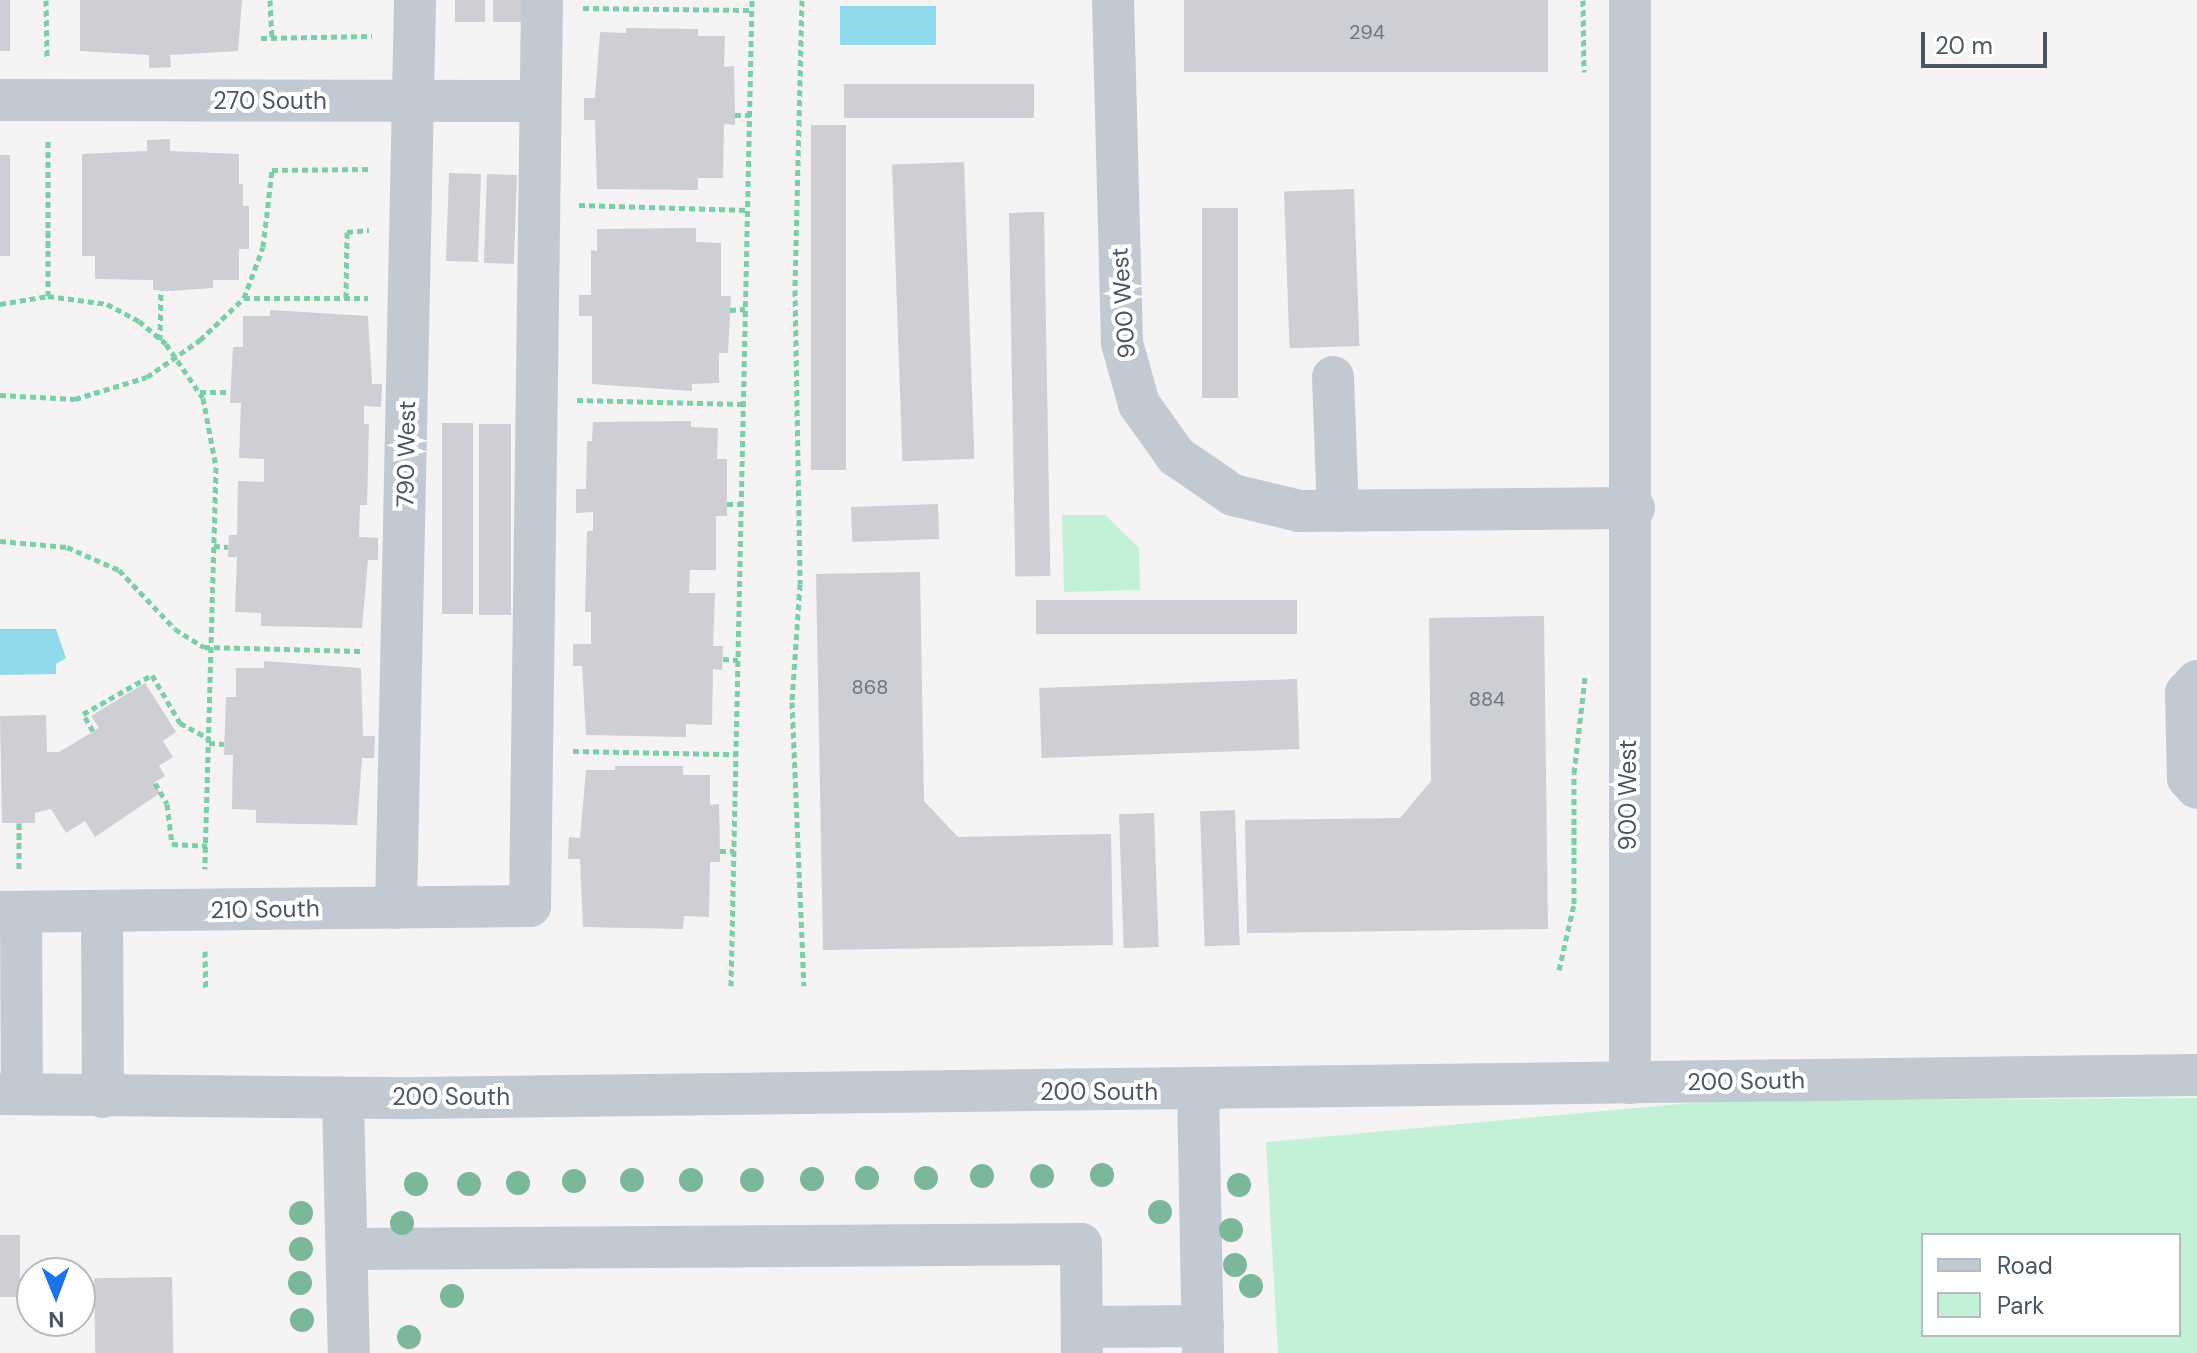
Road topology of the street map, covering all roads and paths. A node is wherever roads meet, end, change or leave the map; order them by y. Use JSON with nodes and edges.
{"nodes":[{"id":1,"x":46,"y":0,"type":"edge"},
{"id":2,"x":270,"y":0,"type":"edge"},
{"id":3,"x":415,"y":0,"type":"edge"},
{"id":4,"x":752,"y":0,"type":"edge"},
{"id":5,"x":802,"y":0,"type":"edge"},
{"id":6,"x":1113,"y":0,"type":"edge"},
{"id":7,"x":1630,"y":0,"type":"edge"},
{"id":8,"x":558,"y":4,"type":"edge"},
{"id":9,"x":752,"y":10,"type":"junction"},
{"id":10,"x":379,"y":36,"type":"dead end"},
{"id":11,"x":272,"y":37,"type":"junction"},
{"id":12,"x":261,"y":38,"type":"dead end"},
{"id":13,"x":47,"y":62,"type":"dead end"},
{"id":14,"x":0,"y":100,"type":"edge"},
{"id":15,"x":413,"y":101,"type":"junction"},
{"id":16,"x":540,"y":101,"type":"junction"},
{"id":17,"x":735,"y":115,"type":"dead end"},
{"id":18,"x":750,"y":115,"type":"junction"},
{"id":19,"x":48,"y":129,"type":"dead end"},
{"id":20,"x":381,"y":164,"type":"dead end"},
{"id":21,"x":370,"y":169,"type":"junction"},
{"id":22,"x":369,"y":185,"type":"dead end"},
{"id":23,"x":570,"y":205,"type":"dead end"},
{"id":24,"x":748,"y":210,"type":"junction"},
{"id":25,"x":369,"y":216,"type":"dead end"},
{"id":26,"x":161,"y":290,"type":"dead end"},
{"id":27,"x":48,"y":296,"type":"junction"},
{"id":28,"x":244,"y":298,"type":"junction"},
{"id":29,"x":346,"y":298,"type":"junction"},
{"id":30,"x":377,"y":298,"type":"dead end"},
{"id":31,"x":0,"y":304,"type":"edge"},
{"id":32,"x":745,"y":309,"type":"junction"},
{"id":33,"x":730,"y":310,"type":"dead end"},
{"id":34,"x":160,"y":340,"type":"junction"},
{"id":35,"x":177,"y":357,"type":"junction"},
{"id":36,"x":1333,"y":377,"type":"dead end"},
{"id":37,"x":200,"y":392,"type":"junction"},
{"id":38,"x":230,"y":392,"type":"dead end"},
{"id":39,"x":0,"y":395,"type":"edge"},
{"id":40,"x":566,"y":399,"type":"dead end"},
{"id":41,"x":743,"y":404,"type":"junction"},
{"id":42,"x":727,"y":504,"type":"dead end"},
{"id":43,"x":741,"y":504,"type":"junction"},
{"id":44,"x":1634,"y":508,"type":"junction"},
{"id":45,"x":1338,"y":511,"type":"junction"},
{"id":46,"x":0,"y":541,"type":"edge"},
{"id":47,"x":214,"y":546,"type":"junction"},
{"id":48,"x":228,"y":547,"type":"dead end"},
{"id":49,"x":211,"y":648,"type":"junction"},
{"id":50,"x":371,"y":651,"type":"dead end"},
{"id":51,"x":723,"y":659,"type":"dead end"},
{"id":52,"x":738,"y":660,"type":"junction"},
{"id":53,"x":1585,"y":674,"type":"dead end"},
{"id":54,"x":2197,"y":681,"type":"edge"},
{"id":55,"x":93,"y":731,"type":"dead end"},
{"id":56,"x":210,"y":741,"type":"junction"},
{"id":57,"x":224,"y":744,"type":"dead end"},
{"id":58,"x":559,"y":750,"type":"dead end"},
{"id":59,"x":736,"y":754,"type":"junction"},
{"id":60,"x":155,"y":783,"type":"dead end"},
{"id":61,"x":2197,"y":788,"type":"edge"},
{"id":62,"x":19,"y":823,"type":"dead end"},
{"id":63,"x":207,"y":846,"type":"junction"},
{"id":64,"x":720,"y":851,"type":"dead end"},
{"id":65,"x":734,"y":851,"type":"junction"},
{"id":66,"x":204,"y":881,"type":"dead end"},
{"id":67,"x":14,"y":902,"type":"edge"},
{"id":68,"x":396,"y":908,"type":"junction"},
{"id":69,"x":102,"y":911,"type":"junction"},
{"id":70,"x":205,"y":937,"type":"dead end"},
{"id":71,"x":1559,"y":970,"type":"dead end"},
{"id":72,"x":731,"y":986,"type":"dead end"},
{"id":73,"x":804,"y":986,"type":"dead end"},
{"id":74,"x":206,"y":990,"type":"dead end"},
{"id":75,"x":2197,"y":1075,"type":"edge"},
{"id":76,"x":1630,"y":1083,"type":"junction"},
{"id":77,"x":1198,"y":1091,"type":"junction"},
{"id":78,"x":11,"y":1094,"type":"edge"},
{"id":79,"x":103,"y":1097,"type":"junction"},
{"id":80,"x":343,"y":1098,"type":"junction"},
{"id":81,"x":347,"y":1249,"type":"junction"},
{"id":82,"x":1082,"y":1340,"type":"edge"},
{"id":83,"x":1203,"y":1340,"type":"edge"},
{"id":84,"x":349,"y":1353,"type":"edge"}],
"edges":[{"from":1,"to":13,"type":"path"},
{"from":2,"to":11,"type":"path"},
{"from":3,"to":15,"type":"street","name":"790 West"},
{"from":4,"to":9,"type":"path"},
{"from":5,"to":73,"type":"path"},
{"from":6,"to":45,"type":"street","name":"900 West"},
{"from":7,"to":44,"type":"street","name":"900 West"},
{"from":8,"to":9,"type":"path"},
{"from":8,"to":16,"type":"street"},
{"from":9,"to":18,"type":"path"},
{"from":10,"to":11,"type":"path"},
{"from":11,"to":12,"type":"path"},
{"from":14,"to":15,"type":"street","name":"270 South"},
{"from":15,"to":16,"type":"street","name":"270 South"},
{"from":15,"to":68,"type":"street","name":"790 West"},
{"from":16,"to":68,"type":"street","name":"210 South"},
{"from":17,"to":18,"type":"path"},
{"from":18,"to":24,"type":"path"},
{"from":19,"to":27,"type":"path"},
{"from":20,"to":21,"type":"path"},
{"from":21,"to":22,"type":"path"},
{"from":21,"to":28,"type":"path"},
{"from":23,"to":24,"type":"path"},
{"from":24,"to":32,"type":"path"},
{"from":25,"to":29,"type":"path"},
{"from":26,"to":34,"type":"path"},
{"from":27,"to":31,"type":"path"},
{"from":27,"to":34,"type":"path"},
{"from":28,"to":29,"type":"path"},
{"from":28,"to":35,"type":"path"},
{"from":29,"to":30,"type":"path"},
{"from":32,"to":33,"type":"path"},
{"from":32,"to":41,"type":"path"},
{"from":34,"to":35,"type":"path"},
{"from":35,"to":37,"type":"path"},
{"from":35,"to":39,"type":"path"},
{"from":36,"to":45,"type":"street"},
{"from":37,"to":38,"type":"path"},
{"from":37,"to":47,"type":"path"},
{"from":40,"to":41,"type":"path"},
{"from":41,"to":43,"type":"path"},
{"from":42,"to":43,"type":"path"},
{"from":43,"to":52,"type":"path"},
{"from":44,"to":45,"type":"street","name":"900 West"},
{"from":44,"to":76,"type":"street","name":"900 West"},
{"from":46,"to":49,"type":"path"},
{"from":47,"to":48,"type":"path"},
{"from":47,"to":49,"type":"path"},
{"from":49,"to":50,"type":"path"},
{"from":49,"to":56,"type":"path"},
{"from":51,"to":52,"type":"path"},
{"from":52,"to":59,"type":"path"},
{"from":53,"to":71,"type":"path"},
{"from":54,"to":61,"type":"street"},
{"from":55,"to":56,"type":"path"},
{"from":56,"to":57,"type":"path"},
{"from":56,"to":63,"type":"path"},
{"from":58,"to":59,"type":"path"},
{"from":59,"to":65,"type":"path"},
{"from":60,"to":63,"type":"path"},
{"from":62,"to":67,"type":"path"},
{"from":63,"to":66,"type":"path"},
{"from":64,"to":65,"type":"path"},
{"from":65,"to":72,"type":"path"},
{"from":67,"to":69,"type":"street","name":"210 South"},
{"from":67,"to":78,"type":"street"},
{"from":68,"to":69,"type":"street","name":"210 South"},
{"from":69,"to":79,"type":"street"},
{"from":70,"to":74,"type":"path"},
{"from":75,"to":76,"type":"street","name":"200 South"},
{"from":76,"to":77,"type":"street","name":"200 South"},
{"from":77,"to":80,"type":"street","name":"200 South"},
{"from":77,"to":83,"type":"street"},
{"from":78,"to":79,"type":"street","name":"200 South"},
{"from":79,"to":80,"type":"street","name":"200 South"},
{"from":80,"to":81,"type":"street"},
{"from":81,"to":82,"type":"street"},
{"from":81,"to":84,"type":"street"},
{"from":82,"to":83,"type":"street"}]}
